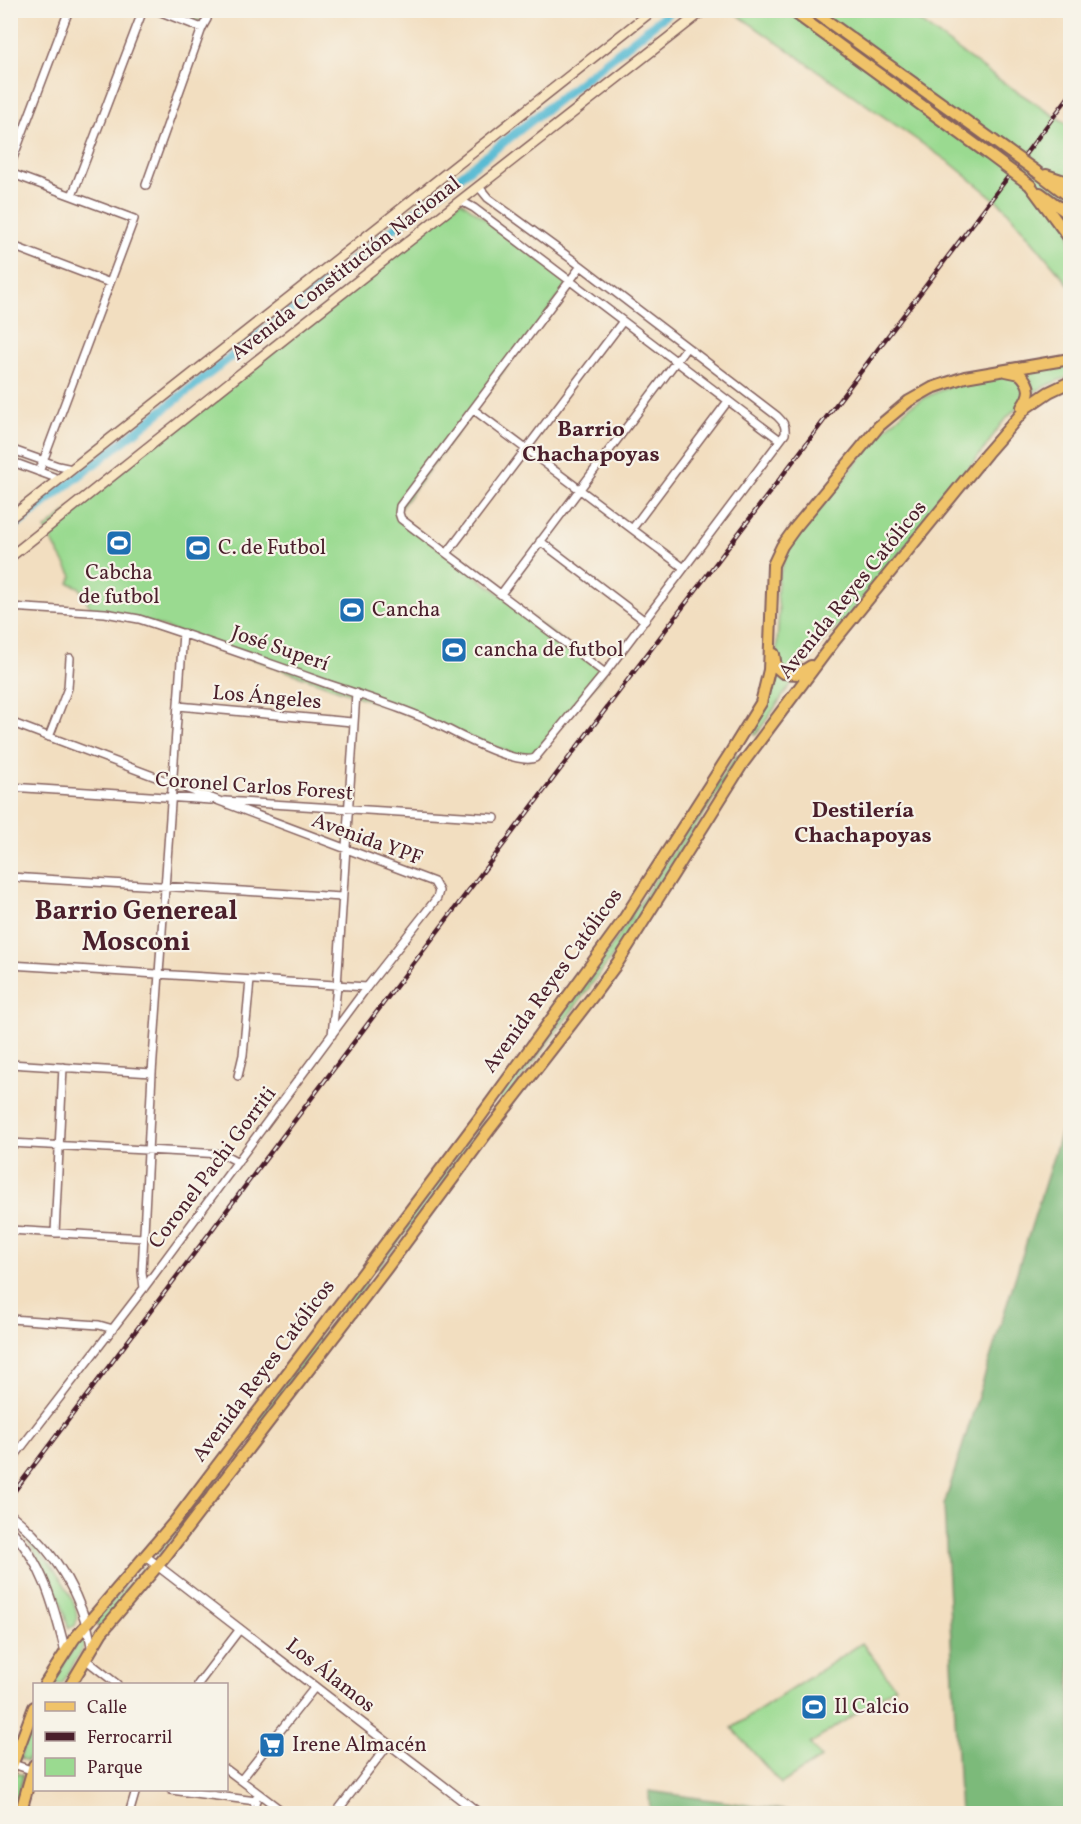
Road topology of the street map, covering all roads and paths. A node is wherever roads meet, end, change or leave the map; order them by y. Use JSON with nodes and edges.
{"nodes":[{"id":1,"x":69,"y":10,"type":"edge"},
{"id":2,"x":143,"y":10,"type":"edge"},
{"id":3,"x":156,"y":10,"type":"edge"},
{"id":4,"x":209,"y":10,"type":"edge"},
{"id":5,"x":653,"y":10,"type":"edge"},
{"id":6,"x":704,"y":10,"type":"edge"},
{"id":7,"x":791,"y":10,"type":"edge"},
{"id":8,"x":812,"y":10,"type":"edge"},
{"id":9,"x":202,"y":28,"type":"junction"},
{"id":10,"x":10,"y":166,"type":"edge"},
{"id":11,"x":1037,"y":172,"type":"junction"},
{"id":12,"x":10,"y":173,"type":"edge"},
{"id":13,"x":1071,"y":183,"type":"edge"},
{"id":14,"x":146,"y":185,"type":"dead end"},
{"id":15,"x":1030,"y":185,"type":"junction"},
{"id":16,"x":479,"y":187,"type":"junction"},
{"id":17,"x":72,"y":196,"type":"junction"},
{"id":18,"x":1071,"y":197,"type":"edge"},
{"id":19,"x":461,"y":201,"type":"junction"},
{"id":20,"x":1071,"y":215,"type":"edge"},
{"id":21,"x":1071,"y":238,"type":"edge"},
{"id":22,"x":10,"y":245,"type":"edge"},
{"id":23,"x":581,"y":266,"type":"junction"},
{"id":24,"x":570,"y":282,"type":"junction"},
{"id":25,"x":110,"y":283,"type":"junction"},
{"id":26,"x":622,"y":321,"type":"junction"},
{"id":27,"x":687,"y":347,"type":"junction"},
{"id":28,"x":1071,"y":358,"type":"edge"},
{"id":29,"x":676,"y":361,"type":"junction"},
{"id":30,"x":1000,"y":371,"type":"junction"},
{"id":31,"x":1071,"y":382,"type":"edge"},
{"id":32,"x":728,"y":401,"type":"junction"},
{"id":33,"x":474,"y":410,"type":"junction"},
{"id":34,"x":780,"y":440,"type":"junction"},
{"id":35,"x":10,"y":449,"type":"edge"},
{"id":36,"x":526,"y":449,"type":"junction"},
{"id":37,"x":987,"y":453,"type":"junction"},
{"id":38,"x":10,"y":461,"type":"edge"},
{"id":39,"x":44,"y":461,"type":"junction"},
{"id":40,"x":72,"y":469,"type":"junction"},
{"id":41,"x":39,"y":472,"type":"junction"},
{"id":42,"x":60,"y":479,"type":"junction"},
{"id":43,"x":579,"y":489,"type":"junction"},
{"id":44,"x":11,"y":519,"type":"edge"},
{"id":45,"x":632,"y":529,"type":"junction"},
{"id":46,"x":540,"y":541,"type":"junction"},
{"id":47,"x":448,"y":552,"type":"junction"},
{"id":48,"x":10,"y":557,"type":"edge"},
{"id":49,"x":684,"y":568,"type":"junction"},
{"id":50,"x":501,"y":594,"type":"junction"},
{"id":51,"x":772,"y":603,"type":"junction"},
{"id":52,"x":10,"y":607,"type":"edge"},
{"id":53,"x":645,"y":621,"type":"junction"},
{"id":54,"x":183,"y":633,"type":"junction"},
{"id":55,"x":835,"y":640,"type":"junction"},
{"id":56,"x":70,"y":658,"type":"dead end"},
{"id":57,"x":605,"y":673,"type":"junction"},
{"id":58,"x":356,"y":693,"type":"junction"},
{"id":59,"x":178,"y":706,"type":"junction"},
{"id":60,"x":10,"y":722,"type":"edge"},
{"id":61,"x":352,"y":722,"type":"junction"},
{"id":62,"x":49,"y":737,"type":"junction"},
{"id":63,"x":173,"y":784,"type":"junction"},
{"id":64,"x":10,"y":787,"type":"edge"},
{"id":65,"x":172,"y":799,"type":"junction"},
{"id":66,"x":217,"y":801,"type":"junction"},
{"id":67,"x":348,"y":810,"type":"junction"},
{"id":68,"x":495,"y":818,"type":"dead end"},
{"id":69,"x":345,"y":850,"type":"junction"},
{"id":70,"x":10,"y":877,"type":"edge"},
{"id":71,"x":165,"y":886,"type":"junction"},
{"id":72,"x":439,"y":891,"type":"joint"},
{"id":73,"x":342,"y":897,"type":"junction"},
{"id":74,"x":10,"y":965,"type":"edge"},
{"id":75,"x":159,"y":974,"type":"junction"},
{"id":76,"x":250,"y":980,"type":"junction"},
{"id":77,"x":337,"y":986,"type":"junction"},
{"id":78,"x":367,"y":987,"type":"junction"},
{"id":79,"x":332,"y":1036,"type":"junction"},
{"id":80,"x":10,"y":1064,"type":"edge"},
{"id":81,"x":63,"y":1067,"type":"junction"},
{"id":82,"x":152,"y":1073,"type":"junction"},
{"id":83,"x":238,"y":1076,"type":"dead end"},
{"id":84,"x":10,"y":1143,"type":"edge"},
{"id":85,"x":60,"y":1145,"type":"junction"},
{"id":86,"x":149,"y":1150,"type":"junction"},
{"id":87,"x":238,"y":1161,"type":"junction"},
{"id":88,"x":10,"y":1230,"type":"edge"},
{"id":89,"x":55,"y":1233,"type":"junction"},
{"id":90,"x":143,"y":1238,"type":"junction"},
{"id":91,"x":144,"y":1288,"type":"junction"},
{"id":92,"x":10,"y":1319,"type":"edge"},
{"id":93,"x":113,"y":1329,"type":"junction"},
{"id":94,"x":10,"y":1462,"type":"edge"},
{"id":95,"x":10,"y":1514,"type":"edge"},
{"id":96,"x":10,"y":1529,"type":"edge"},
{"id":97,"x":145,"y":1556,"type":"junction"},
{"id":98,"x":158,"y":1567,"type":"junction"},
{"id":99,"x":87,"y":1623,"type":"junction"},
{"id":100,"x":240,"y":1629,"type":"junction"},
{"id":101,"x":92,"y":1648,"type":"junction"},
{"id":102,"x":65,"y":1650,"type":"junction"},
{"id":103,"x":85,"y":1659,"type":"junction"},
{"id":104,"x":46,"y":1683,"type":"edge"},
{"id":105,"x":71,"y":1683,"type":"edge"},
{"id":106,"x":116,"y":1683,"type":"edge"},
{"id":107,"x":199,"y":1683,"type":"edge"},
{"id":108,"x":315,"y":1687,"type":"junction"},
{"id":109,"x":33,"y":1710,"type":"edge"},
{"id":110,"x":388,"y":1745,"type":"junction"},
{"id":111,"x":12,"y":1767,"type":"edge"},
{"id":112,"x":33,"y":1769,"type":"edge"},
{"id":113,"x":228,"y":1770,"type":"edge"},
{"id":114,"x":33,"y":1772,"type":"edge"},
{"id":115,"x":242,"y":1780,"type":"junction"},
{"id":116,"x":136,"y":1791,"type":"edge"},
{"id":117,"x":179,"y":1791,"type":"edge"},
{"id":118,"x":257,"y":1792,"type":"junction"},
{"id":119,"x":256,"y":1801,"type":"junction"},
{"id":120,"x":469,"y":1805,"type":"junction"},
{"id":121,"x":20,"y":1814,"type":"edge"},
{"id":122,"x":129,"y":1814,"type":"edge"},
{"id":123,"x":254,"y":1814,"type":"edge"},
{"id":124,"x":286,"y":1814,"type":"edge"},
{"id":125,"x":335,"y":1814,"type":"edge"},
{"id":126,"x":462,"y":1814,"type":"edge"},
{"id":127,"x":480,"y":1814,"type":"edge"}],
"edges":[{"from":1,"to":10,"type":"street"},
{"from":2,"to":17,"type":"street"},
{"from":3,"to":9,"type":"street"},
{"from":4,"to":9,"type":"street"},
{"from":5,"to":40,"type":"main road","name":"Avenida Constitución Nacional"},
{"from":6,"to":16,"type":"main road","name":"Avenida Constitución Nacional"},
{"from":7,"to":15,"type":"main road","bridge":true},
{"from":8,"to":11,"type":"main road","bridge":true},
{"from":9,"to":14,"type":"street"},
{"from":11,"to":13,"type":"main road"},
{"from":11,"to":18,"type":"main road"},
{"from":12,"to":17,"type":"street"},
{"from":15,"to":20,"type":"main road"},
{"from":15,"to":21,"type":"main road"},
{"from":16,"to":19,"type":"main road","name":"Avenida Constitución Nacional"},
{"from":16,"to":23,"type":"street"},
{"from":17,"to":25,"type":"street"},
{"from":19,"to":24,"type":"street"},
{"from":19,"to":48,"type":"main road","name":"Avenida Constitución Nacional"},
{"from":22,"to":25,"type":"street"},
{"from":23,"to":24,"type":"street"},
{"from":23,"to":27,"type":"street"},
{"from":24,"to":26,"type":"street"},
{"from":24,"to":33,"type":"street"},
{"from":25,"to":39,"type":"street"},
{"from":26,"to":29,"type":"street"},
{"from":26,"to":36,"type":"street"},
{"from":27,"to":29,"type":"street"},
{"from":27,"to":34,"type":"street"},
{"from":28,"to":30,"type":"main road","name":"Avenida Reyes Católicos"},
{"from":29,"to":32,"type":"street"},
{"from":29,"to":43,"type":"street"},
{"from":30,"to":37,"type":"main road"},
{"from":30,"to":51,"type":"main road","name":"Avenida Reyes Católicos"},
{"from":31,"to":37,"type":"main road","name":"Avenida Reyes Católicos"},
{"from":32,"to":34,"type":"street"},
{"from":32,"to":45,"type":"street"},
{"from":33,"to":36,"type":"street"},
{"from":33,"to":47,"type":"street"},
{"from":34,"to":49,"type":"street"},
{"from":35,"to":39,"type":"street"},
{"from":36,"to":43,"type":"street"},
{"from":36,"to":47,"type":"street"},
{"from":37,"to":55,"type":"main road","name":"Avenida Reyes Católicos"},
{"from":38,"to":41,"type":"street"},
{"from":39,"to":40,"type":"street"},
{"from":39,"to":41,"type":"street"},
{"from":40,"to":42,"type":"main road","name":"Avenida Constitución Nacional"},
{"from":41,"to":42,"type":"street"},
{"from":42,"to":44,"type":"main road","name":"Avenida Constitución Nacional"},
{"from":43,"to":45,"type":"street"},
{"from":43,"to":46,"type":"street"},
{"from":45,"to":49,"type":"street"},
{"from":46,"to":50,"type":"street"},
{"from":46,"to":53,"type":"street"},
{"from":47,"to":50,"type":"street"},
{"from":49,"to":53,"type":"street"},
{"from":50,"to":57,"type":"street"},
{"from":51,"to":55,"type":"main road"},
{"from":51,"to":97,"type":"main road","name":"Avenida Reyes Católicos"},
{"from":52,"to":54,"type":"street","name":"José Superí"},
{"from":53,"to":57,"type":"street"},
{"from":54,"to":58,"type":"street","name":"José Superí"},
{"from":54,"to":59,"type":"street"},
{"from":55,"to":98,"type":"main road","name":"Avenida Reyes Católicos"},
{"from":56,"to":62,"type":"street"},
{"from":57,"to":58,"type":"street","name":"José Superí"},
{"from":58,"to":61,"type":"street"},
{"from":59,"to":61,"type":"street","name":"Los Ángeles"},
{"from":59,"to":63,"type":"street"},
{"from":60,"to":62,"type":"street","name":"Avenida YPF"},
{"from":61,"to":67,"type":"street"},
{"from":62,"to":63,"type":"street","name":"Avenida YPF"},
{"from":63,"to":65,"type":"street"},
{"from":63,"to":66,"type":"street","name":"Avenida YPF"},
{"from":64,"to":65,"type":"street","name":"Coronel Carlos Forest"},
{"from":65,"to":66,"type":"street","name":"Coronel Carlos Forest"},
{"from":65,"to":71,"type":"street"},
{"from":66,"to":67,"type":"street","name":"Coronel Carlos Forest"},
{"from":66,"to":69,"type":"street","name":"Avenida YPF"},
{"from":67,"to":68,"type":"street","name":"Coronel Carlos Forest"},
{"from":67,"to":69,"type":"street"},
{"from":69,"to":72,"type":"street","name":"Avenida YPF"},
{"from":69,"to":73,"type":"street"},
{"from":70,"to":71,"type":"street"},
{"from":71,"to":73,"type":"street"},
{"from":71,"to":75,"type":"street"},
{"from":72,"to":78,"type":"street","name":"Coronel Pachi Gorriti"},
{"from":73,"to":77,"type":"street"},
{"from":74,"to":75,"type":"street"},
{"from":75,"to":76,"type":"street"},
{"from":75,"to":82,"type":"street"},
{"from":76,"to":77,"type":"street"},
{"from":76,"to":83,"type":"street"},
{"from":77,"to":78,"type":"street"},
{"from":77,"to":79,"type":"street"},
{"from":78,"to":79,"type":"street","name":"Coronel Pachi Gorriti"},
{"from":79,"to":87,"type":"street","name":"Coronel Pachi Gorriti"},
{"from":80,"to":81,"type":"street"},
{"from":81,"to":82,"type":"street"},
{"from":81,"to":85,"type":"street"},
{"from":82,"to":86,"type":"street"},
{"from":84,"to":85,"type":"street"},
{"from":85,"to":86,"type":"street"},
{"from":85,"to":89,"type":"street"},
{"from":86,"to":87,"type":"street"},
{"from":86,"to":90,"type":"street"},
{"from":87,"to":91,"type":"street","name":"Coronel Pachi Gorriti"},
{"from":88,"to":89,"type":"street"},
{"from":89,"to":90,"type":"street"},
{"from":90,"to":91,"type":"street"},
{"from":91,"to":93,"type":"street","name":"Coronel Pachi Gorriti"},
{"from":92,"to":93,"type":"street"},
{"from":93,"to":94,"type":"street","name":"Coronel Pachi Gorriti"},
{"from":95,"to":99,"type":"street"},
{"from":96,"to":102,"type":"street"},
{"from":97,"to":98,"type":"street","name":"Los Álamos"},
{"from":97,"to":99,"type":"main road","name":"Avenida Reyes Católicos"},
{"from":98,"to":100,"type":"street","name":"Los Álamos"},
{"from":98,"to":101,"type":"main road","name":"Avenida Reyes Católicos"},
{"from":99,"to":101,"type":"street"},
{"from":99,"to":102,"type":"main road","name":"Avenida Reyes Católicos"},
{"from":100,"to":107,"type":"street"},
{"from":100,"to":108,"type":"street","name":"Los Álamos"},
{"from":101,"to":103,"type":"main road","name":"Avenida Reyes Católicos"},
{"from":102,"to":104,"type":"main road","name":"Avenida Reyes Católicos"},
{"from":103,"to":105,"type":"main road","name":"Avenida Reyes Católicos"},
{"from":103,"to":106,"type":"street"},
{"from":108,"to":110,"type":"street","name":"Los Álamos"},
{"from":108,"to":115,"type":"street"},
{"from":109,"to":111,"type":"main road"},
{"from":110,"to":120,"type":"street","name":"Los Álamos"},
{"from":110,"to":125,"type":"street"},
{"from":111,"to":112,"type":"street"},
{"from":113,"to":115,"type":"street"},
{"from":114,"to":121,"type":"main road"},
{"from":115,"to":118,"type":"street"},
{"from":116,"to":122,"type":"street"},
{"from":117,"to":119,"type":"street"},
{"from":118,"to":119,"type":"street"},
{"from":118,"to":124,"type":"street"},
{"from":119,"to":123,"type":"street"},
{"from":120,"to":126,"type":"street"},
{"from":120,"to":127,"type":"street","name":"Los Álamos"}]}
